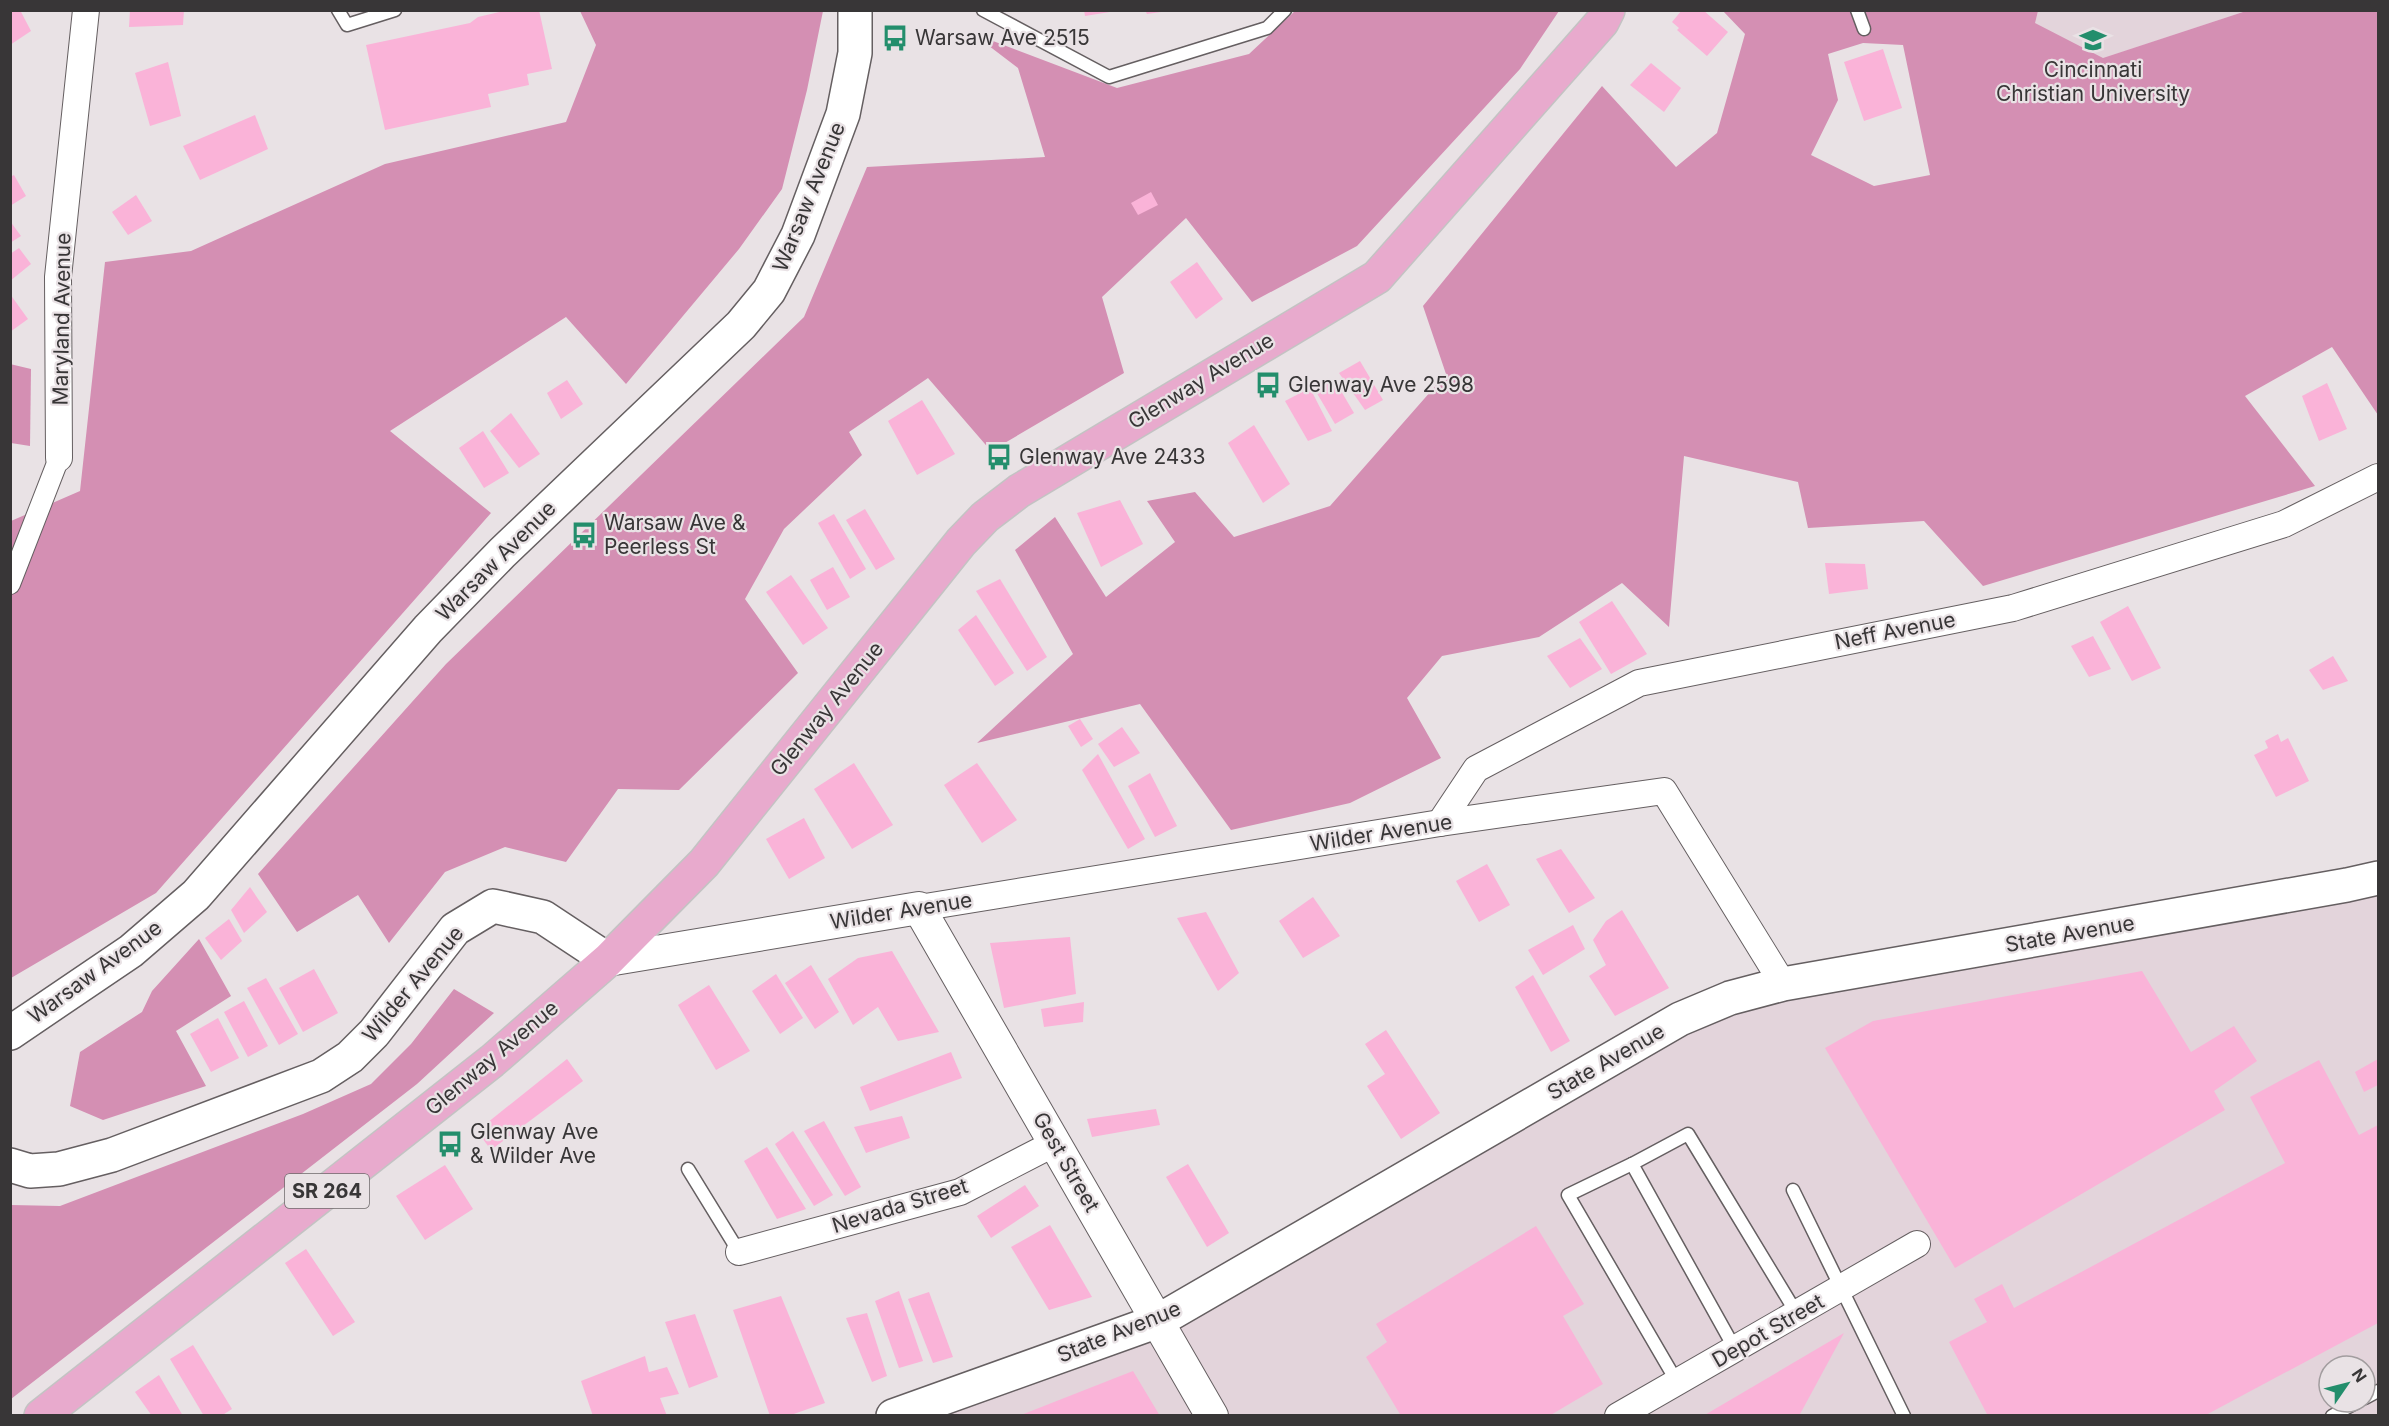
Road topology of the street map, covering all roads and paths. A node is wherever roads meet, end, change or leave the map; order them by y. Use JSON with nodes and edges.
{"nodes":[{"id":1,"x":86,"y":10,"type":"edge"},
{"id":2,"x":338,"y":10,"type":"edge"},
{"id":3,"x":395,"y":10,"type":"edge"},
{"id":4,"x":855,"y":10,"type":"edge"},
{"id":5,"x":983,"y":10,"type":"edge"},
{"id":6,"x":1285,"y":10,"type":"edge"},
{"id":7,"x":1608,"y":10,"type":"edge"},
{"id":8,"x":1857,"y":10,"type":"edge"},
{"id":9,"x":1864,"y":29,"type":"dead end"},
{"id":10,"x":59,"y":458,"type":"joint"},
{"id":11,"x":2379,"y":477,"type":"edge"},
{"id":12,"x":10,"y":584,"type":"edge"},
{"id":13,"x":1440,"y":823,"type":"junction"},
{"id":14,"x":2379,"y":878,"type":"edge"},
{"id":15,"x":919,"y":908,"type":"junction"},
{"id":16,"x":608,"y":960,"type":"junction"},
{"id":17,"x":1783,"y":984,"type":"junction"},
{"id":18,"x":10,"y":1033,"type":"edge"},
{"id":19,"x":1055,"y":1143,"type":"junction"},
{"id":20,"x":1632,"y":1164,"type":"junction"},
{"id":21,"x":10,"y":1165,"type":"edge"},
{"id":22,"x":688,"y":1170,"type":"dead end"},
{"id":23,"x":1793,"y":1190,"type":"dead end"},
{"id":24,"x":1917,"y":1244,"type":"dead end"},
{"id":25,"x":739,"y":1252,"type":"joint"},
{"id":26,"x":1840,"y":1290,"type":"junction"},
{"id":27,"x":1797,"y":1314,"type":"junction"},
{"id":28,"x":1158,"y":1321,"type":"junction"},
{"id":29,"x":1735,"y":1349,"type":"junction"},
{"id":30,"x":1677,"y":1382,"type":"junction"},
{"id":31,"x":41,"y":1416,"type":"edge"},
{"id":32,"x":893,"y":1416,"type":"edge"},
{"id":33,"x":1212,"y":1416,"type":"edge"},
{"id":34,"x":1618,"y":1416,"type":"edge"},
{"id":35,"x":1904,"y":1416,"type":"edge"}],
"edges":[{"from":1,"to":10,"type":"street","name":"Maryland Avenue"},
{"from":2,"to":3,"type":"lane"},
{"from":4,"to":18,"type":"main road","name":"Warsaw Avenue"},
{"from":5,"to":6,"type":"lane"},
{"from":7,"to":16,"type":"main road","name":"Glenway Avenue","number":"SR 264"},
{"from":8,"to":9,"type":"lane"},
{"from":10,"to":12,"type":"street","name":"Maryland Avenue"},
{"from":11,"to":13,"type":"street","name":"Neff Avenue"},
{"from":13,"to":15,"type":"street","name":"Wilder Avenue"},
{"from":13,"to":17,"type":"street","name":"Wilder Avenue"},
{"from":14,"to":17,"type":"main road","name":"State Avenue"},
{"from":15,"to":16,"type":"street","name":"Wilder Avenue"},
{"from":15,"to":19,"type":"street","name":"Gest Street"},
{"from":16,"to":21,"type":"main road","name":"Wilder Avenue"},
{"from":16,"to":31,"type":"main road","name":"Glenway Avenue","number":"SR 264"},
{"from":17,"to":28,"type":"main road","name":"State Avenue"},
{"from":19,"to":25,"type":"street","name":"Nevada Street"},
{"from":19,"to":28,"type":"street","name":"Gest Street"},
{"from":20,"to":27,"type":"lane"},
{"from":20,"to":29,"type":"lane"},
{"from":20,"to":30,"type":"lane"},
{"from":22,"to":25,"type":"lane"},
{"from":23,"to":26,"type":"lane"},
{"from":24,"to":26,"type":"street","name":"Depot Street"},
{"from":26,"to":27,"type":"street","name":"Depot Street"},
{"from":26,"to":35,"type":"lane"},
{"from":27,"to":29,"type":"street","name":"Depot Street"},
{"from":28,"to":32,"type":"main road","name":"State Avenue"},
{"from":28,"to":33,"type":"street","name":"Gest Street"},
{"from":29,"to":30,"type":"street","name":"Depot Street"},
{"from":30,"to":34,"type":"street","name":"Depot Street"}]}
